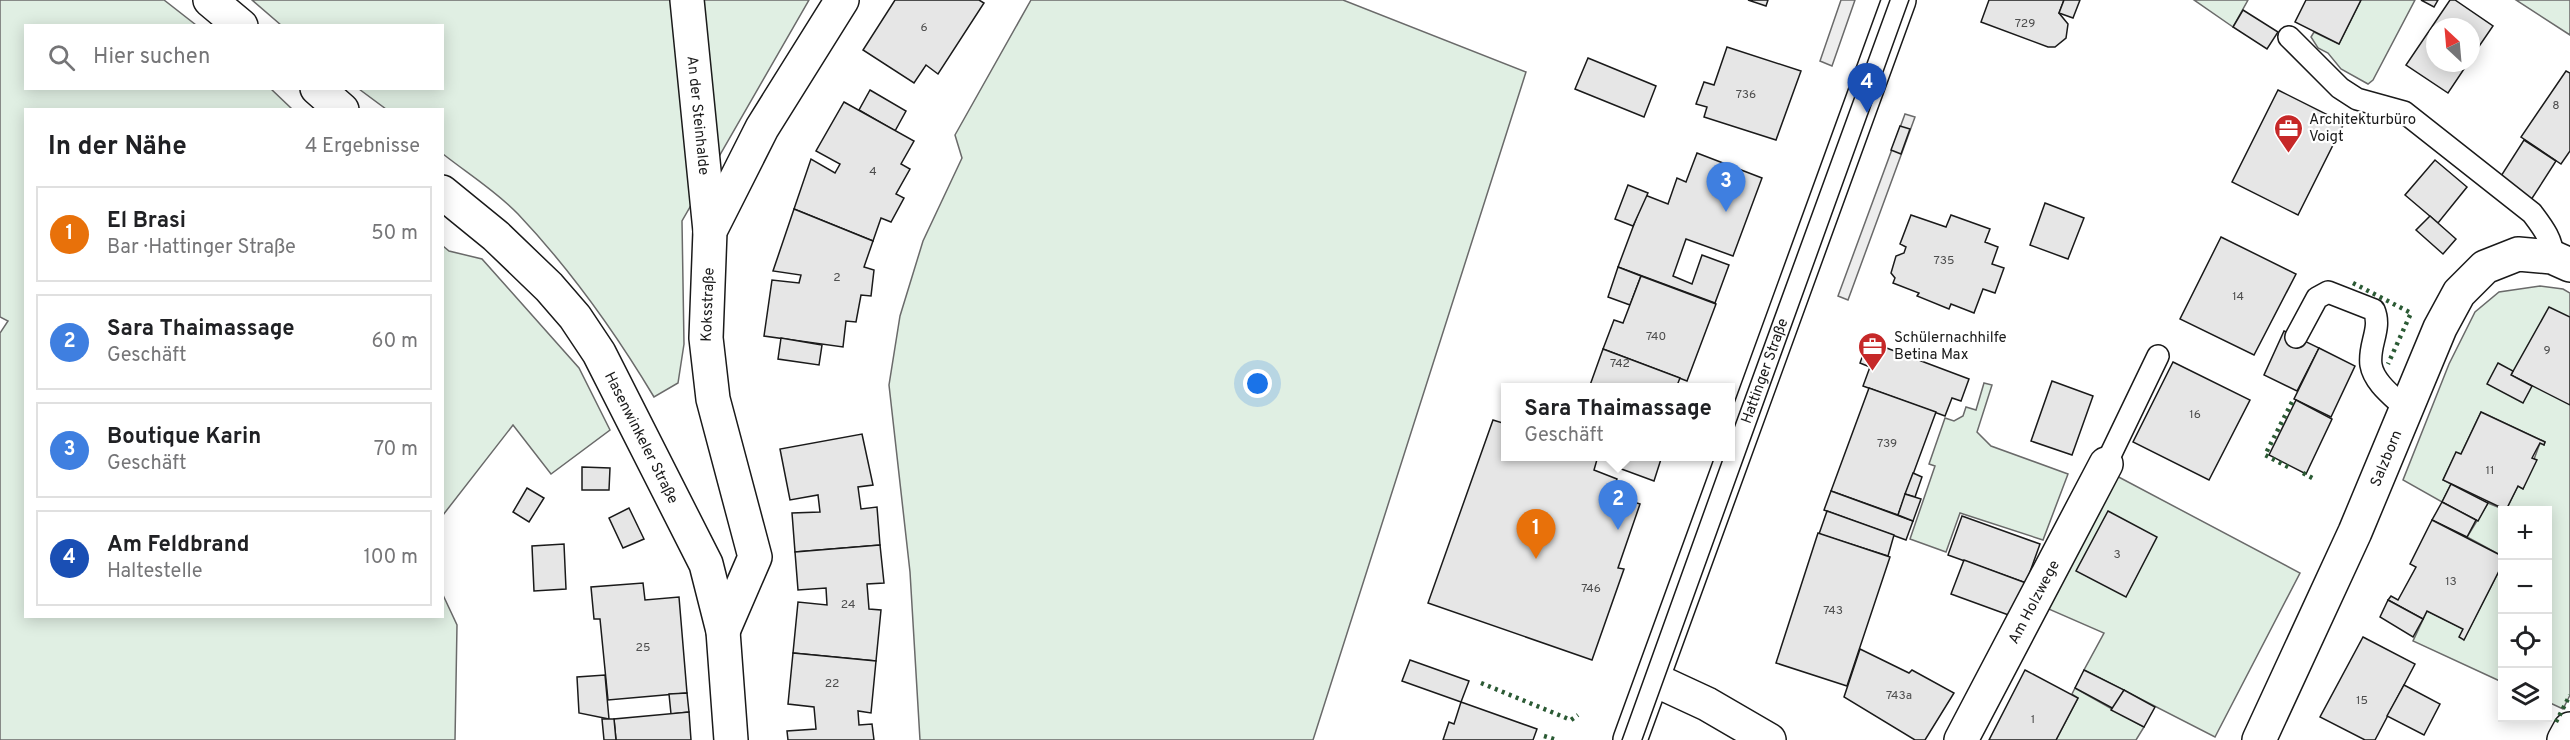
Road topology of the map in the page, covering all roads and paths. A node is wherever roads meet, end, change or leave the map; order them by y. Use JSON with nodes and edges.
{"nodes":[{"id":1,"x":210,"y":0,"type":"edge"},
{"id":2,"x":687,"y":0,"type":"edge"},
{"id":3,"x":842,"y":0,"type":"edge"},
{"id":4,"x":1899,"y":0,"type":"edge"},
{"id":5,"x":239,"y":24,"type":"edge"},
{"id":6,"x":2289,"y":37,"type":"dead end"},
{"id":7,"x":319,"y":90,"type":"edge"},
{"id":8,"x":340,"y":108,"type":"edge"},
{"id":9,"x":444,"y":194,"type":"edge"},
{"id":10,"x":710,"y":231,"type":"junction"},
{"id":11,"x":2561,"y":261,"type":"edge"},
{"id":12,"x":2296,"y":337,"type":"dead end"},
{"id":13,"x":2158,"y":356,"type":"dead end"},
{"id":14,"x":2406,"y":409,"type":"junction"},
{"id":15,"x":1735,"y":453,"type":"edge"},
{"id":16,"x":1732,"y":461,"type":"edge"},
{"id":17,"x":2106,"y":464,"type":"joint"},
{"id":18,"x":723,"y":631,"type":"junction"},
{"id":19,"x":1653,"y":679,"type":"junction"},
{"id":20,"x":2570,"y":729,"type":"edge"},
{"id":21,"x":731,"y":740,"type":"edge"},
{"id":22,"x":1630,"y":740,"type":"edge"},
{"id":23,"x":1769,"y":740,"type":"edge"},
{"id":24,"x":1961,"y":740,"type":"edge"},
{"id":25,"x":2259,"y":740,"type":"edge"},
{"id":26,"x":2564,"y":740,"type":"edge"}],
"edges":[{"from":1,"to":5,"type":"street"},
{"from":2,"to":10,"type":"street","name":"An der Steinhalde"},
{"from":3,"to":10,"type":"street","name":"Koksstraße"},
{"from":4,"to":15,"type":"street","name":"Hattinger Straße"},
{"from":6,"to":11,"type":"lane"},
{"from":7,"to":8,"type":"street"},
{"from":9,"to":18,"type":"street","name":"Hasenwinkeler Straße"},
{"from":10,"to":18,"type":"street","name":"Koksstraße"},
{"from":11,"to":14,"type":"street","name":"Salzborn"},
{"from":12,"to":14,"type":"lane"},
{"from":13,"to":17,"type":"lane"},
{"from":14,"to":25,"type":"street","name":"Salzborn"},
{"from":16,"to":19,"type":"street","name":"Hattinger Straße"},
{"from":17,"to":24,"type":"street","name":"Am Holzwege"},
{"from":18,"to":21,"type":"street","name":"Hasenwinkeler Straße"},
{"from":19,"to":22,"type":"street","name":"Hattinger Straße"},
{"from":19,"to":23,"type":"street"},
{"from":20,"to":26,"type":"street"}]}
